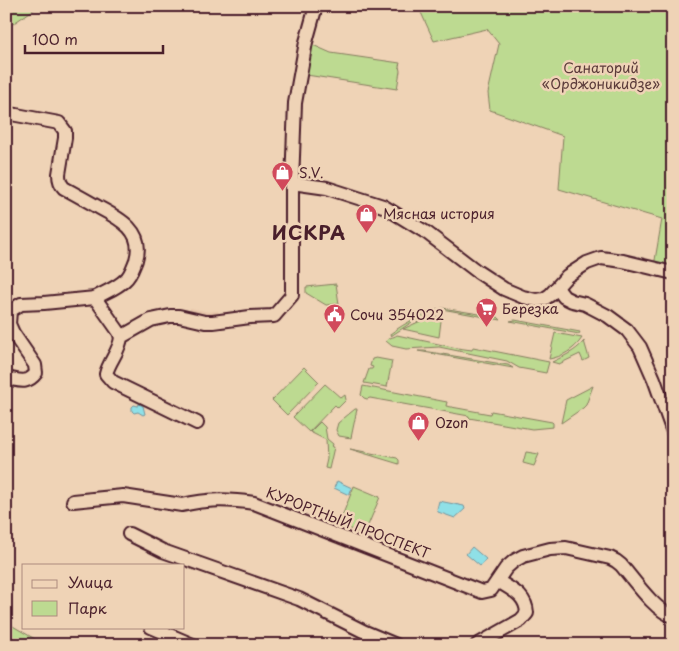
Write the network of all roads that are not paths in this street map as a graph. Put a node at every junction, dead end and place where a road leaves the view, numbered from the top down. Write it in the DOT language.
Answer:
graph roads {
  1 [pos="316,6"];
  2 [pos="6,113"];
  3 [pos="292,183"];
  4 [pos="673,273"];
  5 [pos="557,288"];
  6 [pos="95,298"];
  7 [pos="120,337"];
  8 [pos="6,378"];
  9 [pos="198,423"];
  10 [pos="673,432"];
  11 [pos="73,501"];
  12 [pos="129,534"];
  13 [pos="498,581"];
  14 [pos="673,616"];
  15 [pos="153,628"];
  16 [pos="193,645"];
  17 [pos="396,645"];
  18 [pos="477,645"];
  1 -- 3 [label="street"];
  2 -- 6 [label="street"];
  3 -- 5 [label="street"];
  3 -- 7 [label="street"];
  4 -- 5 [label="street"];
  5 -- 10 [label="street"];
  6 -- 7 [label="street"];
  6 -- 8 [label="street"];
  7 -- 9 [label="street"];
  11 -- 13 [label="street, КУРОРТНЫЙ ПРОСПЕКТ"];
  12 -- 17 [label="street"];
  13 -- 14 [label="street"];
  13 -- 18 [label="street"];
  15 -- 16 [label="street"];
}
